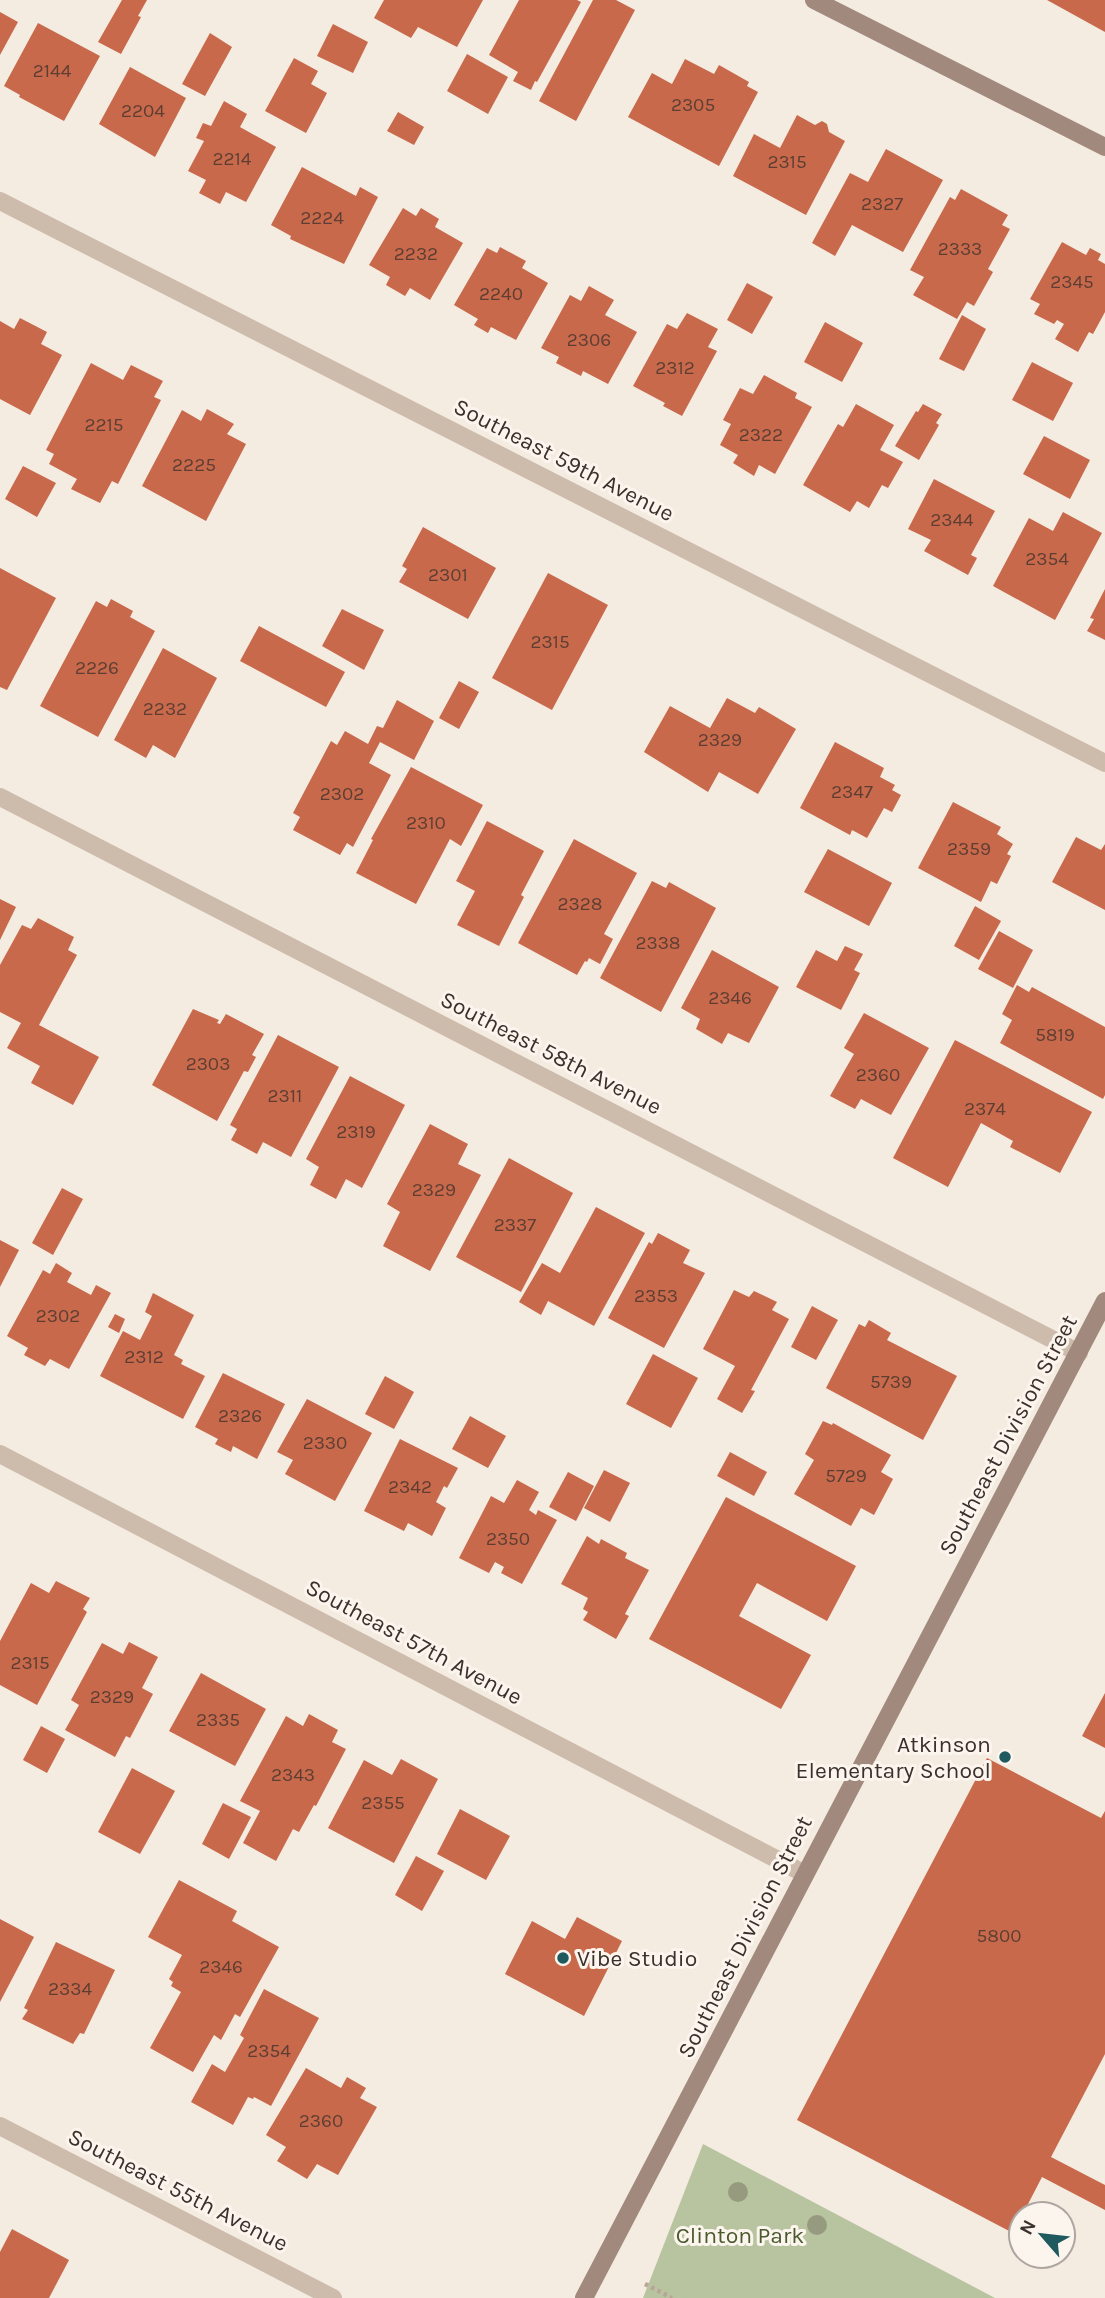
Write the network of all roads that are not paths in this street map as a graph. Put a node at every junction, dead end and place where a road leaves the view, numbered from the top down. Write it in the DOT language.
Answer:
graph roads {
  1 [pos="814,0"];
  2 [pos="1105,147"];
  3 [pos="0,201"];
  4 [pos="1105,763"];
  5 [pos="0,797"];
  6 [pos="1105,1301"];
  7 [pos="1079,1353"];
  8 [pos="0,1454"];
  9 [pos="805,1874"];
  10 [pos="0,2126"];
  11 [pos="333,2298"];
  12 [pos="584,2298"];
  1 -- 2 [label="main road"];
  3 -- 4 [label="street, Southeast 59th Avenue"];
  5 -- 7 [label="street, Southeast 58th Avenue"];
  6 -- 7 [label="main road, Southeast Division Street"];
  7 -- 9 [label="main road, Southeast Division Street"];
  8 -- 9 [label="street, Southeast 57th Avenue"];
  9 -- 12 [label="main road, Southeast Division Street"];
  10 -- 11 [label="street, Southeast 55th Avenue"];
}
